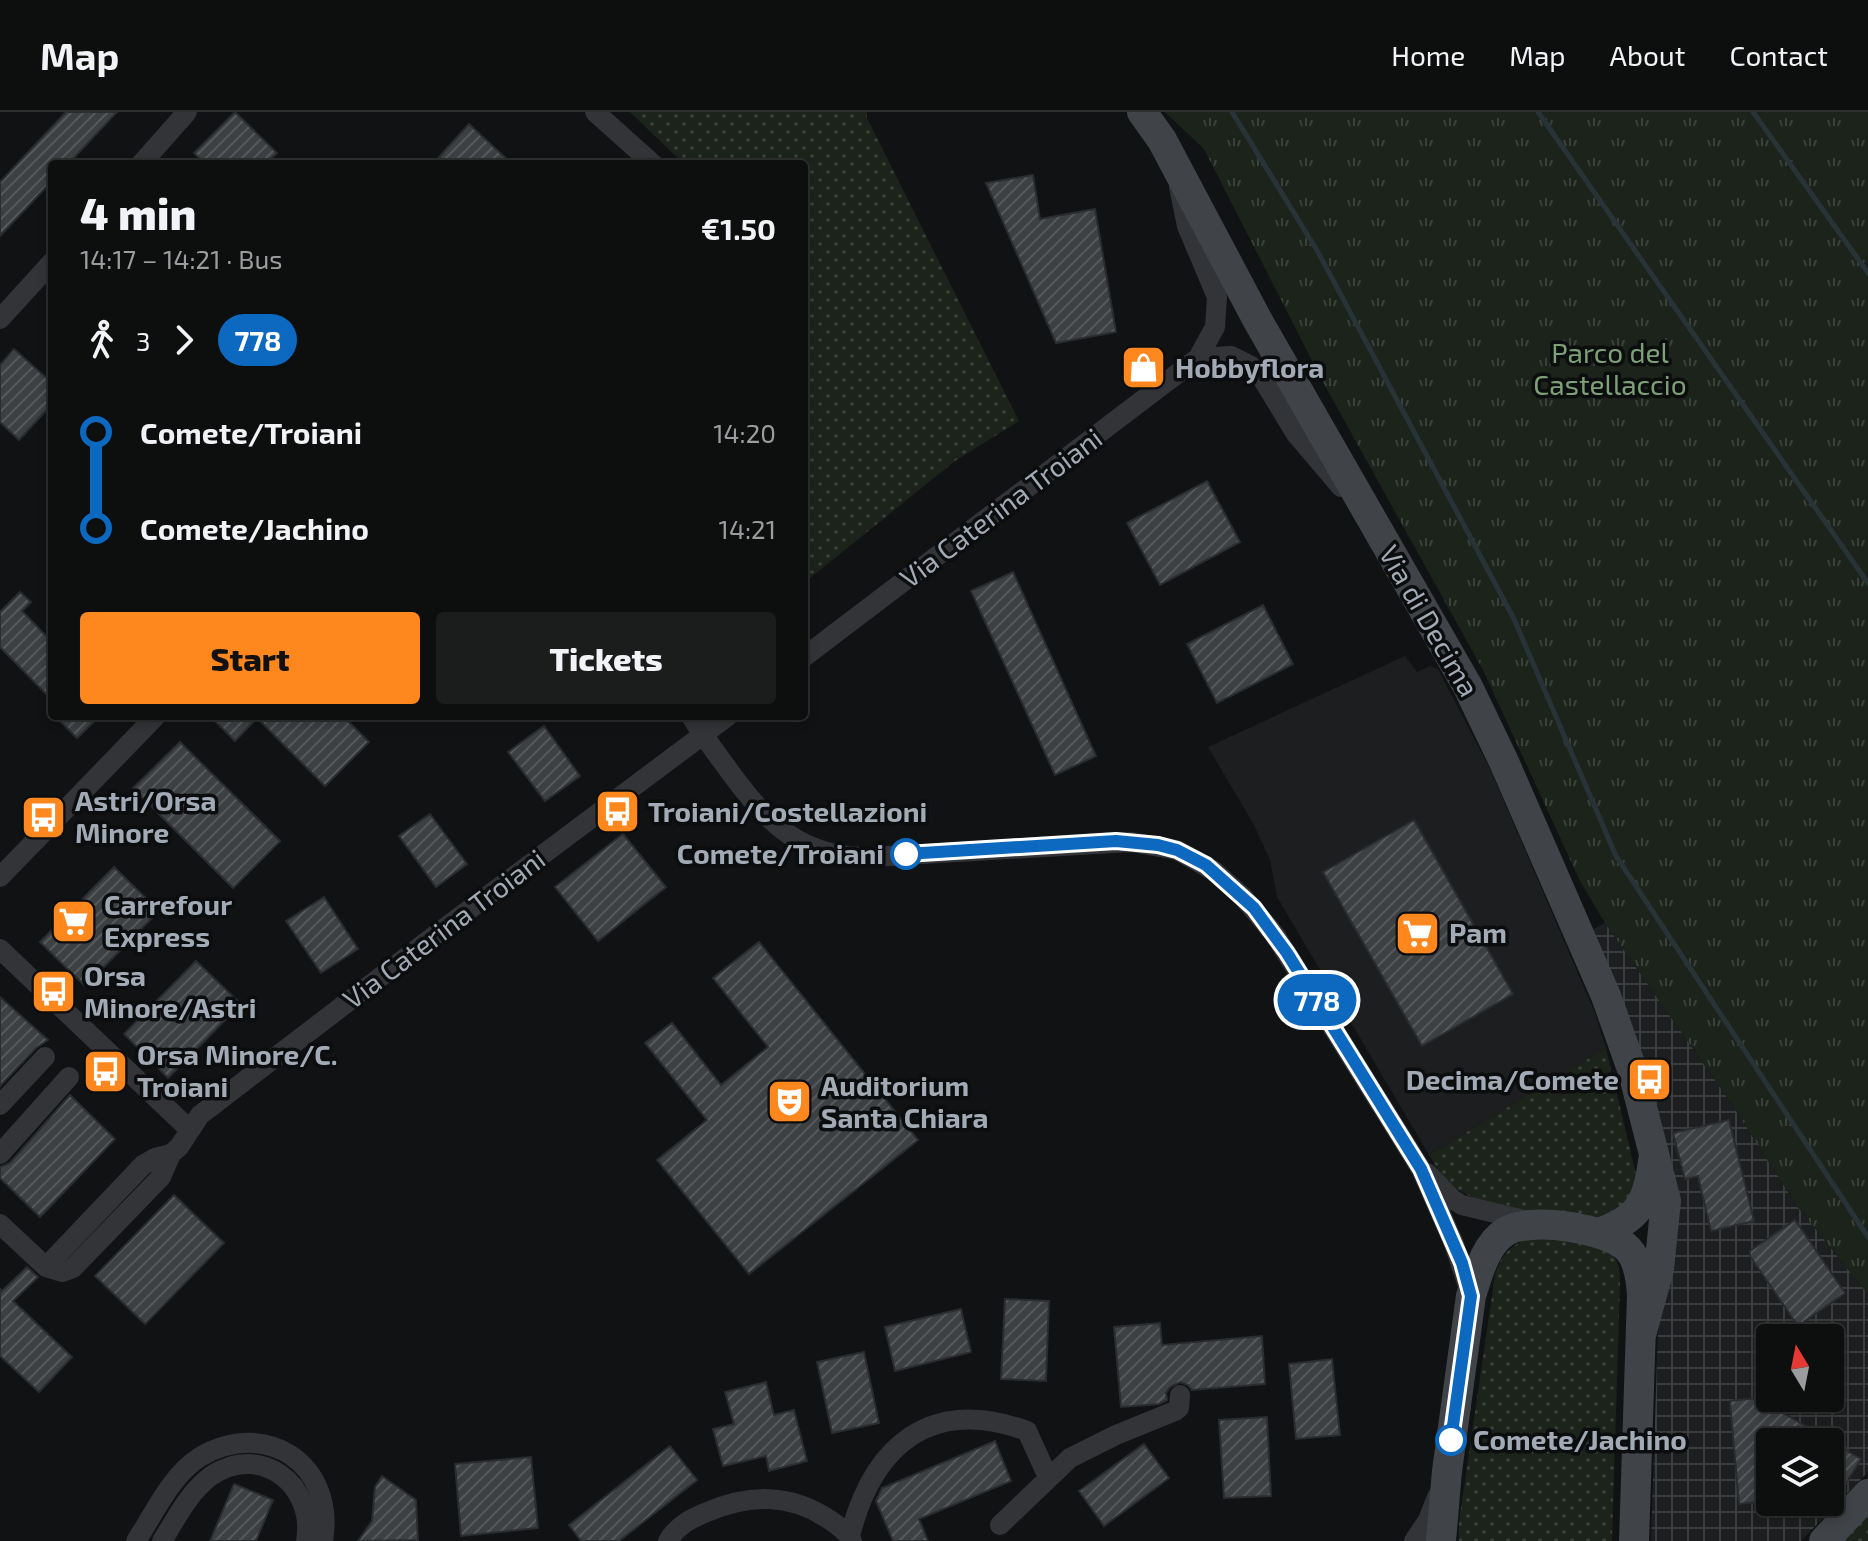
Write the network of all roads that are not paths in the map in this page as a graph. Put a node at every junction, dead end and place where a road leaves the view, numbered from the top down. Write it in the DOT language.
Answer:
graph roads {
  1 [pos="187,112"];
  2 [pos="595,112"];
  3 [pos="1142,112"];
  4 [pos="145,160"];
  5 [pos="649,160"];
  6 [pos="1175,163"];
  7 [pos="48,266"];
  8 [pos="0,319"];
  9 [pos="1198,358"];
  10 [pos="1371,521"];
  11 [pos="808,654"];
  12 [pos="152,720"];
  13 [pos="694,720"];
  14 [pos="723,720"];
  15 [pos="703,735"];
  16 [pos="0,877"];
  17 [pos="0,949"];
  18 [pos="45,1057"];
  19 [pos="69,1077"];
  20 [pos="0,1105"];
  21 [pos="189,1129"];
  22 [pos="0,1154"];
  23 [pos="1653,1159"];
  24 [pos="1421,1169"];
  25 [pos="0,1224"];
  26 [pos="1543,1225"];
  27 [pos="1598,1233"];
  28 [pos="1471,1296"];
  29 [pos="1641,1335"];
  30 [pos="1180,1395"];
  31 [pos="1447,1471"];
  32 [pos="1048,1477"];
  33 [pos="1868,1494"];
  34 [pos="1000,1525"];
  35 [pos="851,1538"];
  36 [pos="136,1541"];
  37 [pos="162,1541"];
  38 [pos="306,1541"];
  39 [pos="323,1541"];
  40 [pos="668,1541"];
  41 [pos="1414,1541"];
  42 [pos="1441,1541"];
  43 [pos="1634,1541"];
  44 [pos="1824,1541"];
  1 -- 4 [label="street"];
  2 -- 5 [label="street"];
  3 -- 6 [label="street, Via di Decima"];
  6 -- 9 [label="street, Via Caterina Troiani"];
  6 -- 10 [label="street, Via di Decima"];
  7 -- 8 [label="street"];
  9 -- 10 [label="street"];
  9 -- 11 [label="street, Via Caterina Troiani"];
  10 -- 23 [label="street, Via di Decima"];
  12 -- 16 [label="street"];
  13 -- 15 [label="street"];
  14 -- 15 [label="street, Via Caterina Troiani"];
  15 -- 21 [label="street, Via Caterina Troiani"];
  15 -- 24 [label="street"];
  17 -- 21 [label="street"];
  18 -- 20 [label="street"];
  19 -- 22 [label="street"];
  21 -- 25 [label="street, Via Caterina Troiani"];
  23 -- 27 [label="street, Via di Decima"];
  23 -- 29 [label="street, Via di Decima"];
  24 -- 26 [label="street"];
  24 -- 28 [label="street"];
  26 -- 27 [label="street"];
  26 -- 28 [label="street"];
  27 -- 29 [label="street, Via di Decima"];
  28 -- 31 [label="street"];
  29 -- 43 [label="street, Via di Decima"];
  30 -- 32 [label="street"];
  31 -- 41 [label="street"];
  31 -- 42 [label="street"];
  32 -- 34 [label="street"];
  32 -- 35 [label="street"];
  33 -- 44 [label="street"];
  35 -- 40 [label="street"];
  36 -- 39 [label="street"];
  37 -- 38 [label="street"];
}
